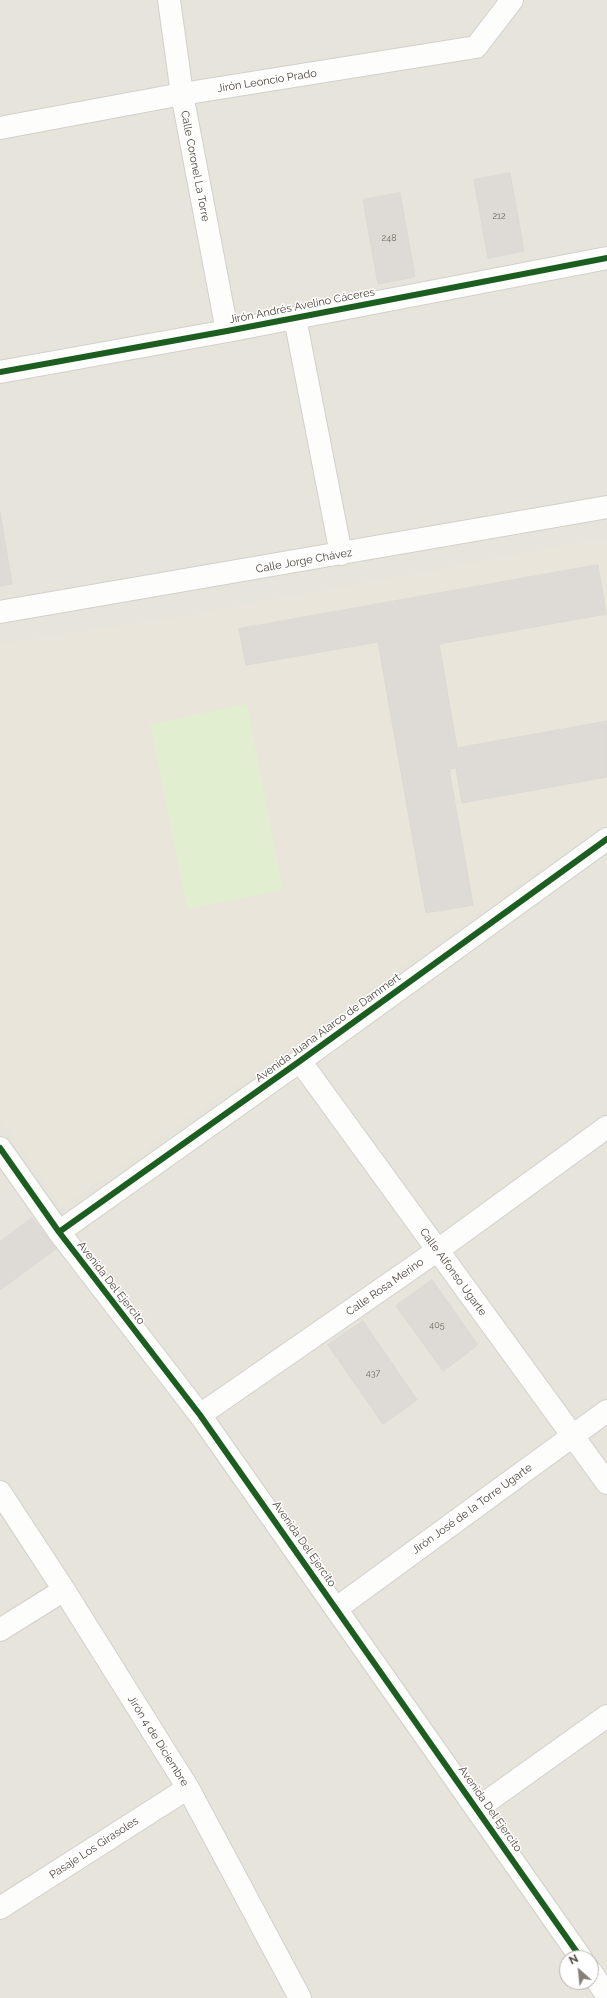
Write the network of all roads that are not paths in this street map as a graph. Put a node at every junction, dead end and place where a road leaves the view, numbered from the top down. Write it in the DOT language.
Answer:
graph roads {
  1 [pos="170,0"];
  2 [pos="512,0"];
  3 [pos="182,94"];
  4 [pos="0,128"];
  5 [pos="607,258"];
  6 [pos="295,318"];
  7 [pos="227,331"];
  8 [pos="0,372"];
  9 [pos="607,507"];
  10 [pos="341,554"];
  11 [pos="0,612"];
  12 [pos="607,839"];
  13 [pos="300,1061"];
  14 [pos="607,1127"];
  15 [pos="0,1148"];
  16 [pos="59,1232"];
  17 [pos="438,1250"];
  18 [pos="607,1411"];
  19 [pos="200,1415"];
  20 [pos="572,1435"];
  21 [pos="607,1483"];
  22 [pos="0,1492"];
  23 [pos="64,1590"];
  24 [pos="337,1608"];
  25 [pos="0,1630"];
  26 [pos="607,1716"];
  27 [pos="188,1788"];
  28 [pos="478,1808"];
  29 [pos="0,1908"];
  30 [pos="576,1950"];
  31 [pos="599,1984"];
  32 [pos="607,1996"];
  33 [pos="297,1997"];
  1 -- 3 [label="street, Calle Coronel La Torre"];
  2 -- 3 [label="street, Jirón Leoncio Prado"];
  3 -- 4 [label="street, Jirón Leoncio Prado"];
  3 -- 7 [label="street, Calle Coronel La Torre"];
  5 -- 6 [label="street, Jirón Andrés Avelino Cáceres"];
  6 -- 7 [label="street, Jirón Andrés Avelino Cáceres"];
  6 -- 10 [label="street"];
  7 -- 8 [label="street, Jirón Andrés Avelino Cáceres"];
  9 -- 10 [label="street, Calle Jorge Chávez"];
  10 -- 11 [label="street, Calle Jorge Chávez"];
  12 -- 13 [label="street, Avenida Juana Alarco de Dammert"];
  13 -- 16 [label="street, Avenida Juana Alarco de Dammert"];
  13 -- 17 [label="street, Calle Alfonso Ugarte"];
  14 -- 17 [label="street, Calle Rosa Merino"];
  15 -- 16 [label="street, Avenida Del Ejercito"];
  16 -- 19 [label="street, Avenida Del Ejercito"];
  17 -- 19 [label="street, Calle Rosa Merino"];
  17 -- 20 [label="street, Calle Alfonso Ugarte"];
  18 -- 20 [label="street, Jirón José de la Torre Ugarte"];
  19 -- 24 [label="street, Avenida Del Ejercito"];
  20 -- 21 [label="street, Calle Alfonso Ugarte"];
  20 -- 24 [label="street, Jirón José de la Torre Ugarte"];
  22 -- 23 [label="street, Jirón 4 de Diciembre"];
  23 -- 25 [label="street"];
  23 -- 27 [label="street, Jirón 4 de Diciembre"];
  24 -- 28 [label="street, Avenida Del Ejercito"];
  26 -- 28 [label="street"];
  27 -- 29 [label="street, Pasaje Los Girasoles"];
  27 -- 33 [label="street, Jirón 4 de Diciembre"];
  28 -- 30 [label="street, Avenida Del Ejercito"];
  31 -- 32 [label="street"];
}
